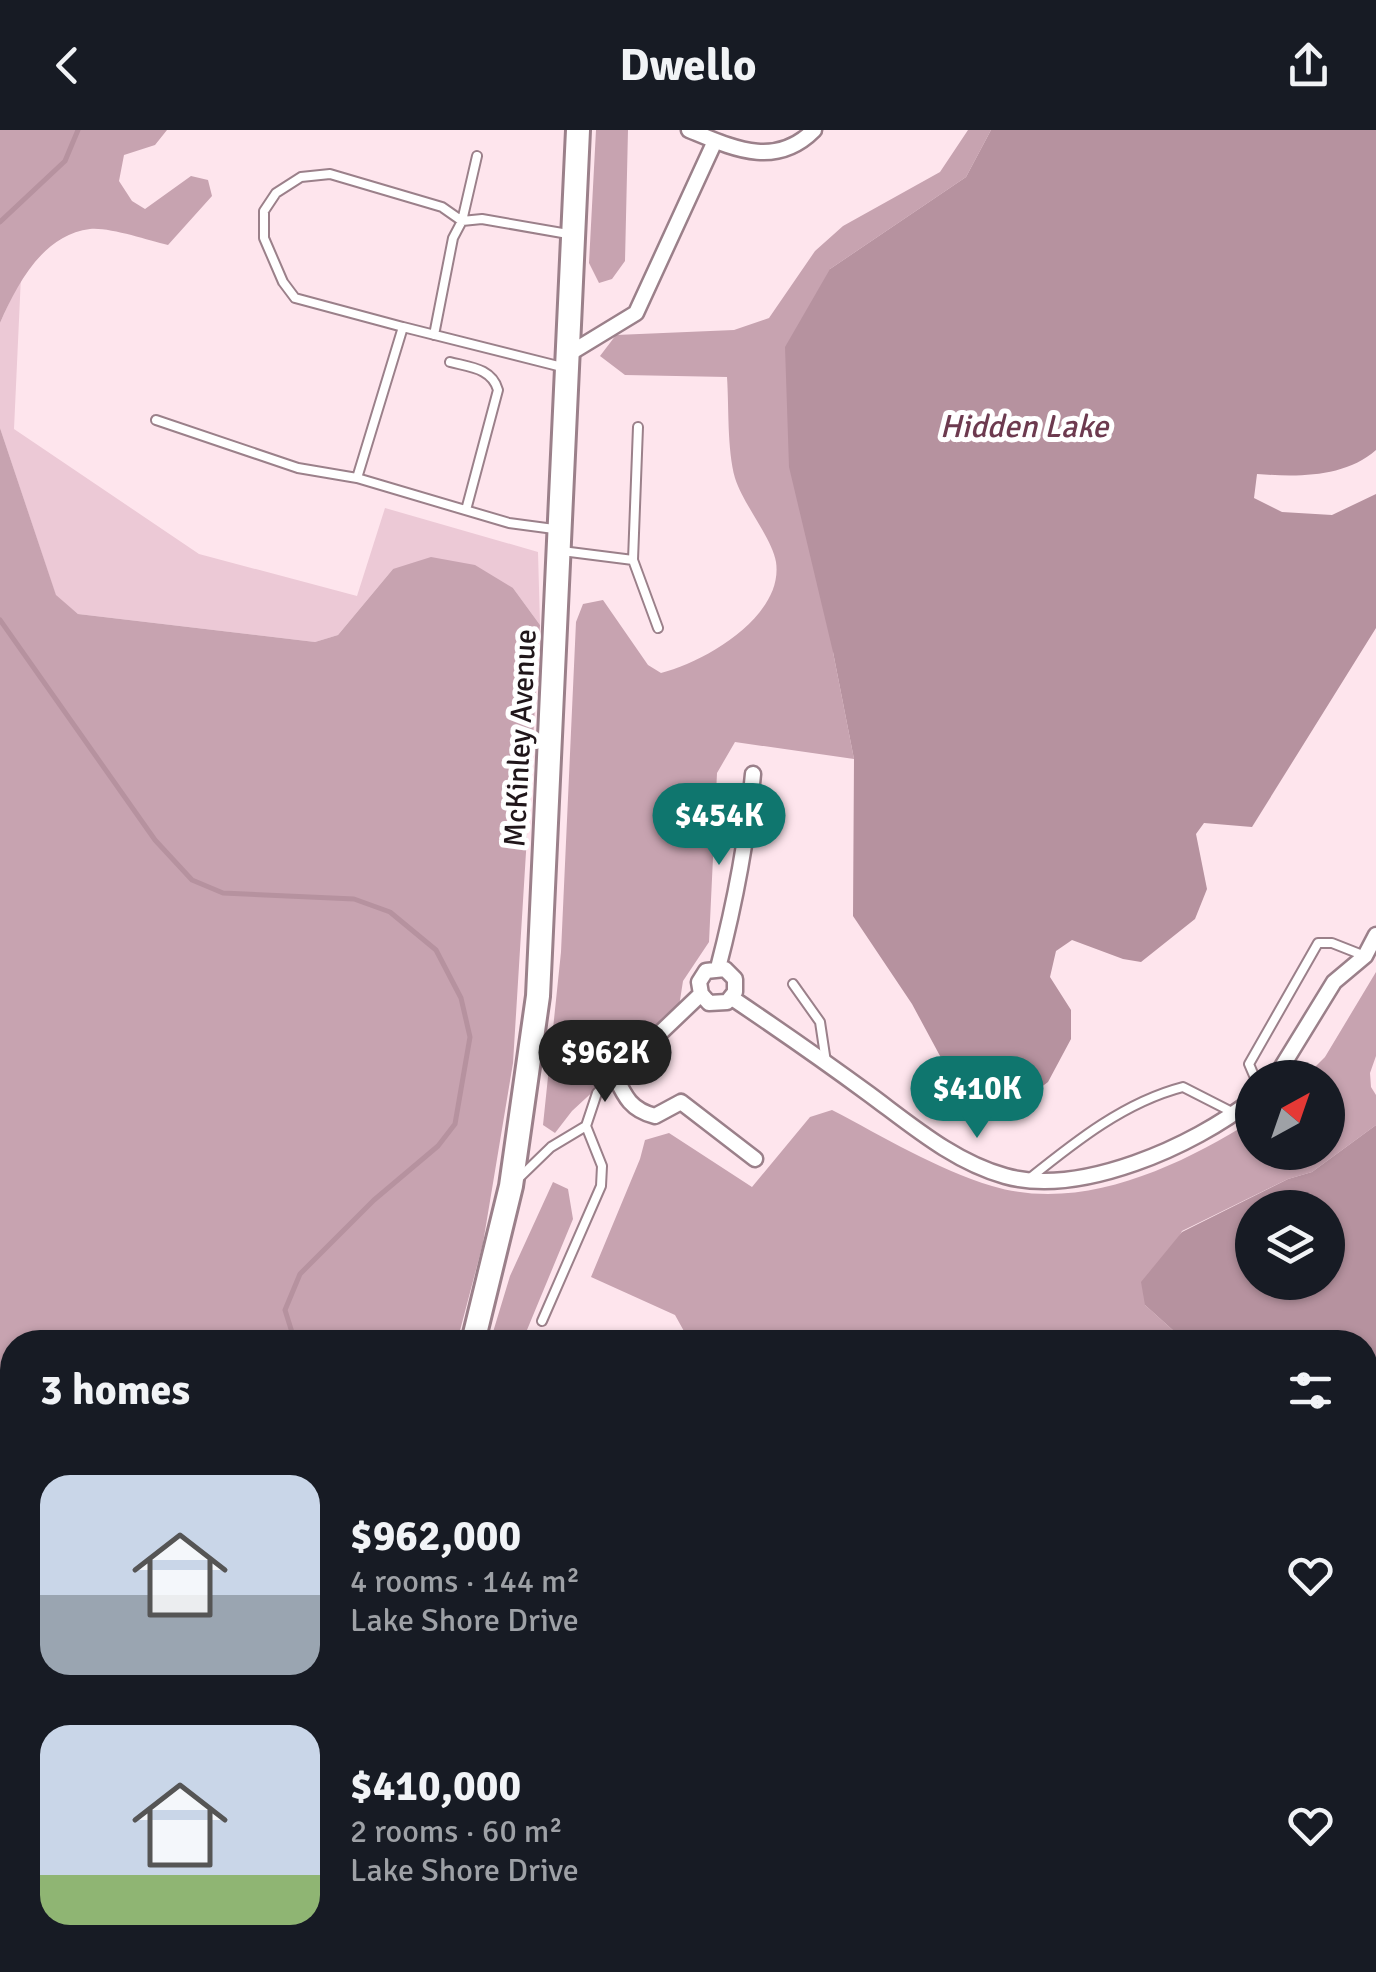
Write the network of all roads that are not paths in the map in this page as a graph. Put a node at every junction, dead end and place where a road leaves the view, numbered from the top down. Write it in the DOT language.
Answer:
graph roads {
  1 [pos="578,130"];
  2 [pos="689,130"];
  3 [pos="814,130"];
  4 [pos="715,141"];
  5 [pos="477,156"];
  6 [pos="462,221"];
  7 [pos="574,235"];
  8 [pos="403,327"];
  9 [pos="434,335"];
  10 [pos="450,362"];
  11 [pos="567,362"];
  12 [pos="156,420"];
  13 [pos="638,426"];
  14 [pos="357,478"];
  15 [pos="466,510"];
  16 [pos="558,540"];
  17 [pos="633,560"];
  18 [pos="658,628"];
  19 [pos="753,774"];
  20 [pos="1376,935"];
  21 [pos="1364,956"];
  22 [pos="718,968"];
  23 [pos="793,984"];
  24 [pos="700,994"];
  25 [pos="732,998"];
  26 [pos="1251,1060"];
  27 [pos="1286,1060"];
  28 [pos="826,1062"];
  29 [pos="615,1076"];
  30 [pos="1235,1114"];
  31 [pos="586,1126"];
  32 [pos="755,1159"];
  33 [pos="1027,1180"];
  34 [pos="511,1186"];
  35 [pos="542,1321"];
  36 [pos="476,1330"];
  1 -- 7 [label="main road, McKinley Avenue"];
  2 -- 4 [label="street"];
  3 -- 4 [label="street"];
  4 -- 11 [label="street"];
  5 -- 6 [label="lane"];
  6 -- 7 [label="lane"];
  6 -- 8 [label="lane"];
  6 -- 9 [label="lane"];
  7 -- 11 [label="main road, McKinley Avenue"];
  8 -- 9 [label="lane"];
  8 -- 14 [label="lane"];
  9 -- 11 [label="lane"];
  10 -- 15 [label="lane"];
  11 -- 16 [label="main road, McKinley Avenue"];
  12 -- 14 [label="lane"];
  13 -- 17 [label="lane"];
  14 -- 15 [label="lane"];
  15 -- 16 [label="lane"];
  16 -- 17 [label="lane"];
  16 -- 34 [label="main road, McKinley Avenue"];
  17 -- 18 [label="lane"];
  19 -- 22 [label="street"];
  20 -- 21 [label="street"];
  21 -- 26 [label="lane"];
  21 -- 27 [label="street"];
  22 -- 24 [label="street"];
  22 -- 25 [label="street"];
  23 -- 28 [label="lane"];
  24 -- 25 [label="street"];
  24 -- 29 [label="street"];
  25 -- 28 [label="street"];
  28 -- 33 [label="street"];
  29 -- 31 [label="lane"];
  29 -- 32 [label="street"];
  30 -- 33 [label="street"];
  30 -- 33 [label="lane"];
  31 -- 34 [label="lane"];
  31 -- 35 [label="lane"];
  34 -- 36 [label="main road, McKinley Avenue"];
}
